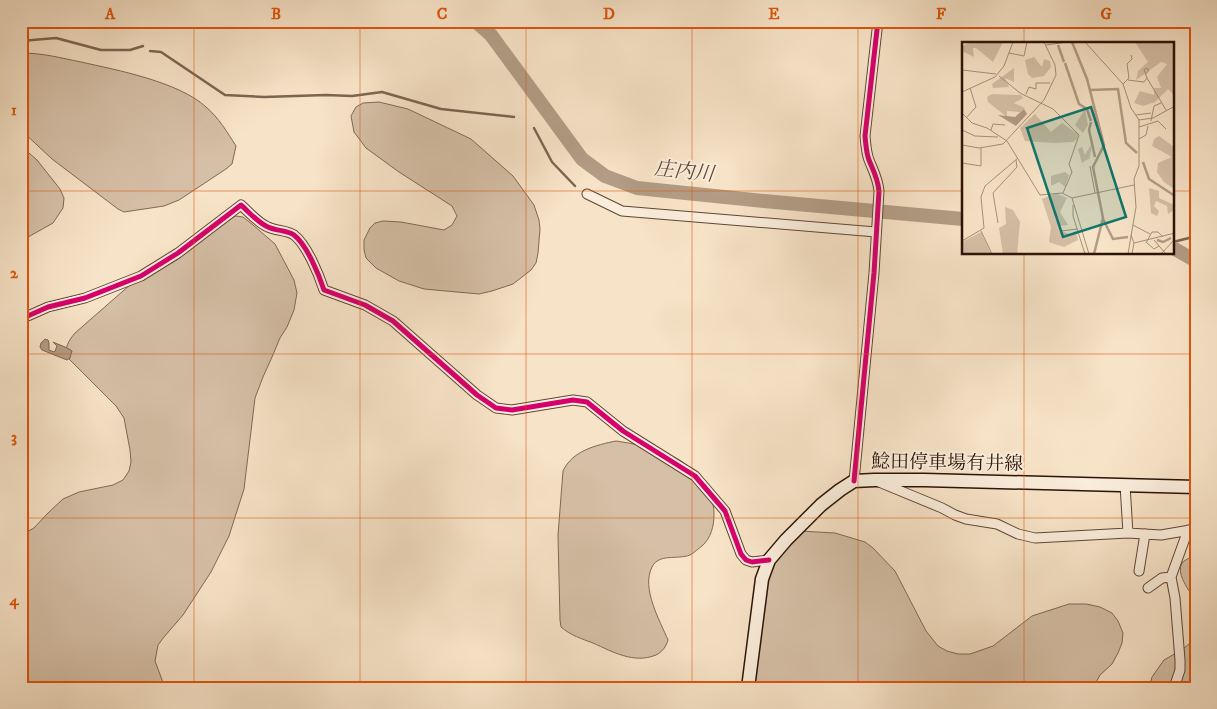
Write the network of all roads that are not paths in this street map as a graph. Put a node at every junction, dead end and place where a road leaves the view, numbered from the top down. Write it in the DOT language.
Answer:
graph roads {
  1 [pos="878,21"];
  2 [pos="587,194"];
  3 [pos="876,231"];
  4 [pos="21,319"];
  5 [pos="874,480"];
  6 [pos="854,481"];
  7 [pos="1125,485"];
  8 [pos="1196,487"];
  9 [pos="1192,529"];
  10 [pos="1128,533"];
  11 [pos="1145,534"];
  12 [pos="770,560"];
  13 [pos="1139,571"];
  14 [pos="1171,577"];
  15 [pos="1148,588"];
  16 [pos="748,688"];
  17 [pos="1174,688"];
  1 -- 3 [label="street"];
  2 -- 3 [label="street"];
  3 -- 6 [label="street"];
  4 -- 12 [label="street"];
  5 -- 6 [label="main road, 鯰田停車場有井線"];
  5 -- 7 [label="main road, 鯰田停車場有井線"];
  5 -- 10 [label="street"];
  6 -- 12 [label="main road, 鯰田停車場有井線"];
  7 -- 8 [label="main road, 鯰田停車場有井線"];
  7 -- 10 [label="street"];
  9 -- 11 [label="street"];
  9 -- 14 [label="street"];
  10 -- 11 [label="street"];
  11 -- 13 [label="street"];
  12 -- 16 [label="main road, 鯰田停車場有井線"];
  14 -- 15 [label="street"];
  14 -- 17 [label="street"];
}
